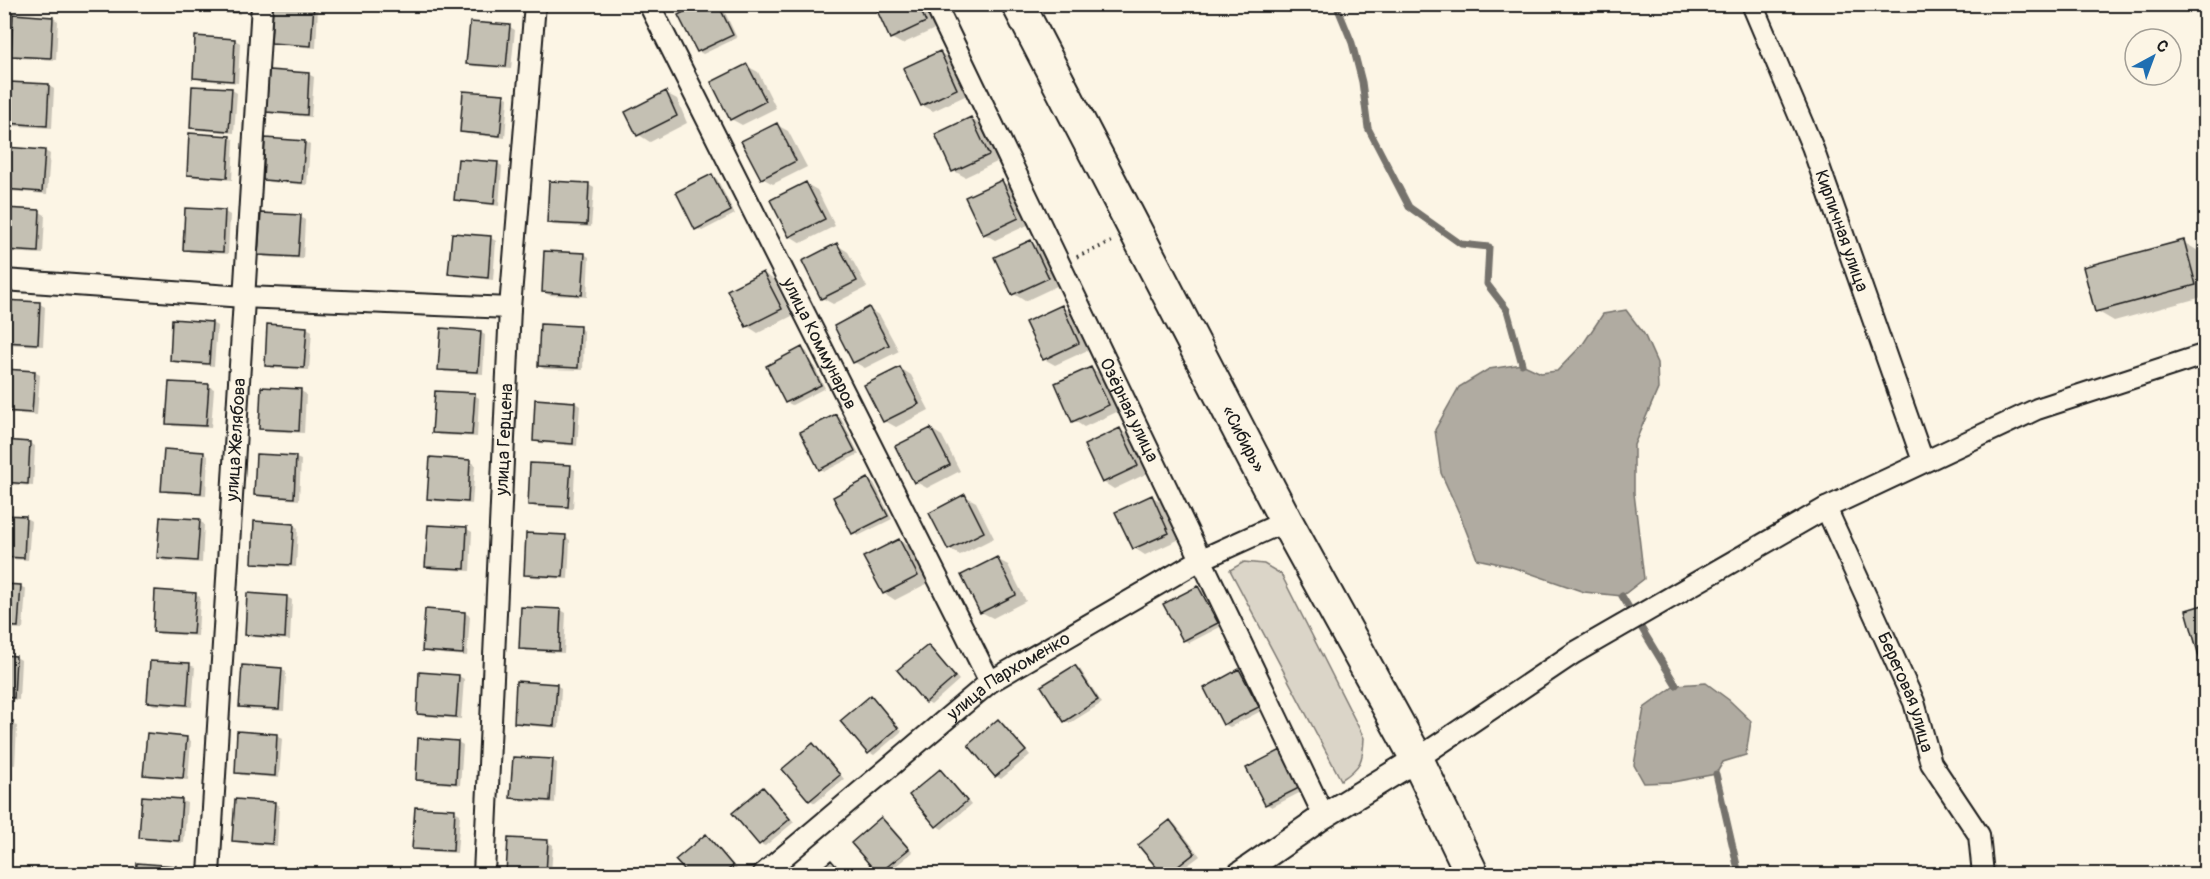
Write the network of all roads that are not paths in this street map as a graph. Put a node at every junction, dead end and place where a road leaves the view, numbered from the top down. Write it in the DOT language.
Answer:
graph roads {
  1 [pos="262,4"];
  2 [pos="535,4"];
  3 [pos="649,4"];
  4 [pos="935,4"];
  5 [pos="1018,4"];
  6 [pos="1752,4"];
  7 [pos="4,280"];
  8 [pos="244,297"];
  9 [pos="510,308"];
  10 [pos="2205,354"];
  11 [pos="1923,461"];
  12 [pos="1826,508"];
  13 [pos="1286,521"];
  14 [pos="1200,560"];
  15 [pos="990,682"];
  16 [pos="1417,759"];
  17 [pos="1324,816"];
  18 [pos="209,874"];
  19 [pos="484,874"];
  20 [pos="763,874"];
  21 [pos="1240,874"];
  22 [pos="1472,874"];
  23 [pos="1983,874"];
  1 -- 8 [label="street, улица Желябова"];
  2 -- 9 [label="street, улица Герцена"];
  3 -- 15 [label="street, улица Коммунаров"];
  4 -- 14 [label="street, Озёрная улица"];
  5 -- 13 [label="main road, «Сибирь»"];
  6 -- 11 [label="street, Кирпичная улица"];
  7 -- 8 [label="street"];
  8 -- 9 [label="street"];
  8 -- 18 [label="street, улица Желябова"];
  9 -- 19 [label="street, улица Герцена"];
  10 -- 11 [label="street"];
  11 -- 12 [label="street"];
  12 -- 16 [label="street"];
  12 -- 23 [label="street, Береговая улица"];
  13 -- 14 [label="street, улица Пархоменко"];
  13 -- 16 [label="main road, «Сибирь»"];
  14 -- 15 [label="street, улица Пархоменко"];
  14 -- 17 [label="street, Озёрная улица"];
  15 -- 20 [label="street, улица Пархоменко"];
  16 -- 17 [label="street"];
  16 -- 22 [label="main road, «Сибирь»"];
  17 -- 21 [label="street"];
}
